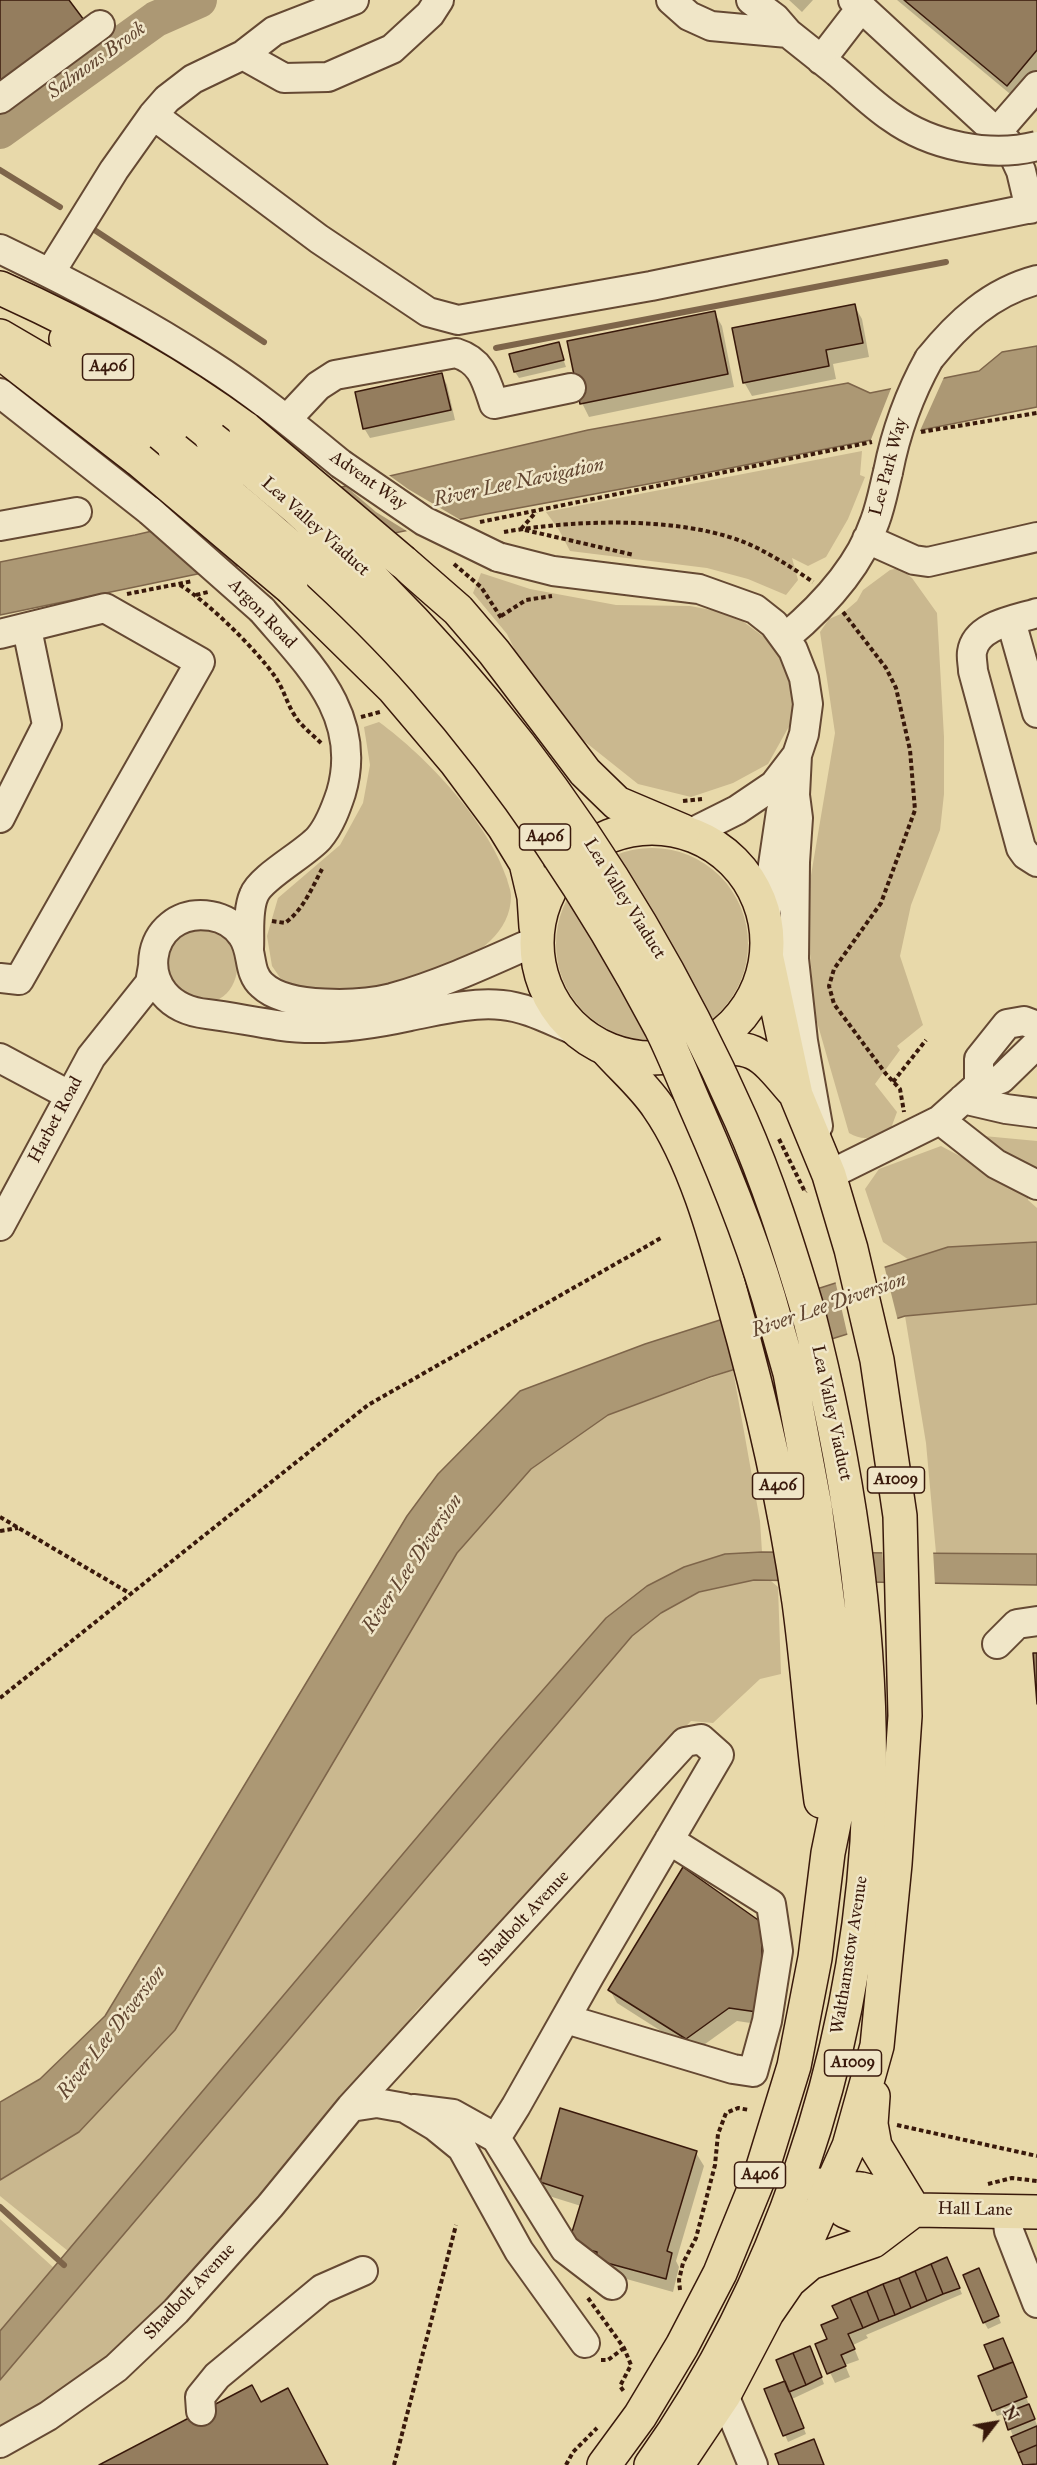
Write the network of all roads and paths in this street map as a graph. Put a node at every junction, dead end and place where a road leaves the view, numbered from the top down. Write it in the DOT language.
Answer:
graph roads {
  1 [pos="354,0"];
  2 [pos="439,0"];
  3 [pos="671,0"];
  4 [pos="751,0"];
  5 [pos="857,4"];
  6 [pos="100,25"];
  7 [pos="788,33"];
  8 [pos="243,56"];
  9 [pos="829,66"];
  10 [pos="1037,86"];
  11 [pos="0,99"];
  12 [pos="153,115"];
  13 [pos="997,132"];
  14 [pos="1037,146"];
  15 [pos="1033,208"];
  16 [pos="0,249"];
  17 [pos="50,273"];
  18 [pos="1037,280"];
  19 [pos="0,288"];
  20 [pos="0,300"];
  21 [pos="0,336"];
  22 [pos="0,352"];
  23 [pos="571,388"];
  24 [pos="0,393"];
  25 [pos="1037,413"];
  26 [pos="287,419"];
  27 [pos="915,433"];
  28 [pos="880,440"];
  29 [pos="77,512"];
  30 [pos="0,526"];
  31 [pos="521,529"];
  32 [pos="1037,537"];
  33 [pos="867,539"];
  34 [pos="635,555"];
  35 [pos="451,562"];
  36 [pos="179,584"];
  37 [pos="827,595"];
  38 [pos="1024,617"];
  39 [pos="506,626"];
  40 [pos="13,631"];
  41 [pos="786,638"];
  42 [pos="406,703"];
  43 [pos="1037,713"];
  44 [pos="342,724"];
  45 [pos="325,747"];
  46 [pos="797,755"];
  47 [pos="795,795"];
  48 [pos="709,797"];
  49 [pos="0,818"];
  50 [pos="683,821"];
  51 [pos="1037,862"];
  52 [pos="323,867"];
  53 [pos="254,893"];
  54 [pos="202,914"];
  55 [pos="765,919"];
  56 [pos="267,920"];
  57 [pos="536,934"];
  58 [pos="250,957"];
  59 [pos="766,959"];
  60 [pos="153,966"];
  61 [pos="0,978"];
  62 [pos="187,1010"];
  63 [pos="120,1019"];
  64 [pos="1037,1026"];
  65 [pos="577,1031"];
  66 [pos="926,1040"];
  67 [pos="1037,1044"];
  68 [pos="606,1050"];
  69 [pos="697,1050"];
  70 [pos="0,1058"];
  71 [pos="893,1082"];
  72 [pos="971,1092"];
  73 [pos="69,1095"];
  74 [pos="796,1095"];
  75 [pos="1037,1113"];
  76 [pos="940,1120"];
  77 [pos="910,1136"];
  78 [pos="826,1169"];
  79 [pos="1037,1185"];
  80 [pos="0,1226"];
  81 [pos="662,1238"];
  82 [pos="0,1517"];
  83 [pos="19,1528"];
  84 [pos="0,1531"];
  85 [pos="131,1594"];
  86 [pos="1037,1621"];
  87 [pos="997,1644"];
  88 [pos="0,1698"];
  89 [pos="841,1739"];
  90 [pos="669,1840"];
  91 [pos="888,1942"];
  92 [pos="566,2019"];
  93 [pos="877,2046"];
  94 [pos="351,2107"];
  95 [pos="405,2108"];
  96 [pos="749,2110"];
  97 [pos="896,2125"];
  98 [pos="496,2138"];
  99 [pos="1037,2156"];
  100 [pos="825,2187"];
  101 [pos="1021,2211"];
  102 [pos="906,2216"];
  103 [pos="456,2225"];
  104 [pos="363,2271"];
  105 [pos="789,2281"];
  106 [pos="612,2284"];
  107 [pos="680,2286"];
  108 [pos="1037,2303"];
  109 [pos="767,2313"];
  110 [pos="624,2348"];
  111 [pos="590,2351"];
  112 [pos="724,2395"];
  113 [pos="201,2411"];
  114 [pos="0,2444"];
  115 [pos="394,2465"];
  116 [pos="604,2465"];
  117 [pos="651,2465"];
  118 [pos="676,2465"];
  119 [pos="753,2465"];
  1 -- 8 [label="street"];
  2 -- 8 [label="street"];
  3 -- 7 [label="street"];
  4 -- 7 [label="street"];
  5 -- 9 [label="street"];
  5 -- 13 [label="street"];
  6 -- 11 [label="street"];
  7 -- 9 [label="street"];
  8 -- 12 [label="street"];
  9 -- 14 [label="street, bridge"];
  10 -- 13 [label="street"];
  12 -- 15 [label="street"];
  12 -- 17 [label="street"];
  13 -- 15 [label="street"];
  16 -- 17 [label="street, Advent Way"];
  17 -- 26 [label="street, Advent Way"];
  18 -- 33 [label="street, Lee Park Way, bridge"];
  19 -- 50 [label="main road, bridge"];
  20 -- 89 [label="main road, Lea Valley Viaduct / A406, bridge"];
  21 -- 89 [label="main road, Lea Valley Viaduct / A406, bridge"];
  22 -- 42 [label="main road, bridge"];
  23 -- 26 [label="street"];
  24 -- 44 [label="street, Argon Road, bridge"];
  25 -- 27 [label="path"];
  26 -- 41 [label="street, Advent Way, bridge"];
  28 -- 31 [label="path"];
  29 -- 30 [label="street"];
  31 -- 34 [label="path"];
  31 -- 37 [label="path"];
  32 -- 33 [label="street"];
  33 -- 37 [label="street, Lee Park Way"];
  35 -- 39 [label="path"];
  36 -- 45 [label="path"];
  37 -- 41 [label="street, Lee Park Way"];
  37 -- 71 [label="path"];
  38 -- 43 [label="street"];
  38 -- 51 [label="street"];
  40 -- 49 [label="street"];
  40 -- 61 [label="street"];
  41 -- 46 [label="street, Advent Way"];
  42 -- 44 [label="path"];
  42 -- 57 [label="main road"];
  44 -- 53 [label="street, Argon Road"];
  46 -- 47 [label="street"];
  46 -- 50 [label="street"];
  47 -- 55 [label="street"];
  47 -- 78 [label="street"];
  48 -- 50 [label="path"];
  50 -- 55 [label="main road"];
  50 -- 57 [label="main road"];
  52 -- 56 [label="path"];
  53 -- 54 [label="street, Argon Road"];
  53 -- 58 [label="street"];
  54 -- 58 [label="street"];
  54 -- 60 [label="street"];
  55 -- 59 [label="main road"];
  57 -- 58 [label="street"];
  57 -- 65 [label="main road"];
  58 -- 62 [label="street"];
  59 -- 69 [label="main road"];
  59 -- 74 [label="main road, A1009"];
  60 -- 62 [label="street"];
  60 -- 63 [label="street, Harbet Road"];
  62 -- 63 [label="street"];
  62 -- 65 [label="street"];
  63 -- 73 [label="street, Harbet Road"];
  64 -- 72 [label="street"];
  65 -- 68 [label="main road"];
  66 -- 71 [label="path"];
  67 -- 72 [label="street"];
  68 -- 69 [label="main road"];
  68 -- 89 [label="main road, A406"];
  69 -- 74 [label="main road, A1009"];
  70 -- 73 [label="street"];
  71 -- 77 [label="path"];
  72 -- 75 [label="street"];
  72 -- 76 [label="street"];
  73 -- 80 [label="street, Harbet Road"];
  74 -- 78 [label="main road, A1009"];
  76 -- 77 [label="street"];
  76 -- 79 [label="street"];
  77 -- 78 [label="street"];
  78 -- 91 [label="main road, A1009"];
  81 -- 85 [label="path"];
  82 -- 83 [label="path"];
  83 -- 84 [label="path"];
  83 -- 85 [label="path"];
  85 -- 88 [label="path"];
  86 -- 87 [label="street"];
  89 -- 116 [label="main road, Walthamstow Avenue / A406"];
  89 -- 117 [label="main road, Walthamstow Avenue / A406"];
  90 -- 92 [label="street"];
  90 -- 92 [label="street"];
  90 -- 94 [label="street, Shadbolt Avenue"];
  91 -- 93 [label="main road, A1009"];
  91 -- 100 [label="main road, A1009"];
  92 -- 98 [label="street"];
  93 -- 100 [label="main road"];
  93 -- 102 [label="main road, Hall Lane / A1009"];
  94 -- 95 [label="street"];
  94 -- 114 [label="street, Shadbolt Avenue"];
  95 -- 98 [label="street"];
  95 -- 111 [label="street"];
  96 -- 107 [label="path"];
  97 -- 99 [label="path"];
  98 -- 106 [label="street"];
  100 -- 102 [label="main road, Hall Lane"];
  100 -- 105 [label="main road"];
  100 -- 109 [label="main road"];
  101 -- 102 [label="main road, Hall Lane"];
  101 -- 108 [label="street"];
  102 -- 105 [label="main road"];
  103 -- 115 [label="path"];
  104 -- 113 [label="street"];
  105 -- 109 [label="main road"];
  109 -- 112 [label="main road"];
  110 -- 111 [label="path"];
  112 -- 118 [label="main road"];
  112 -- 119 [label="street"];
}
